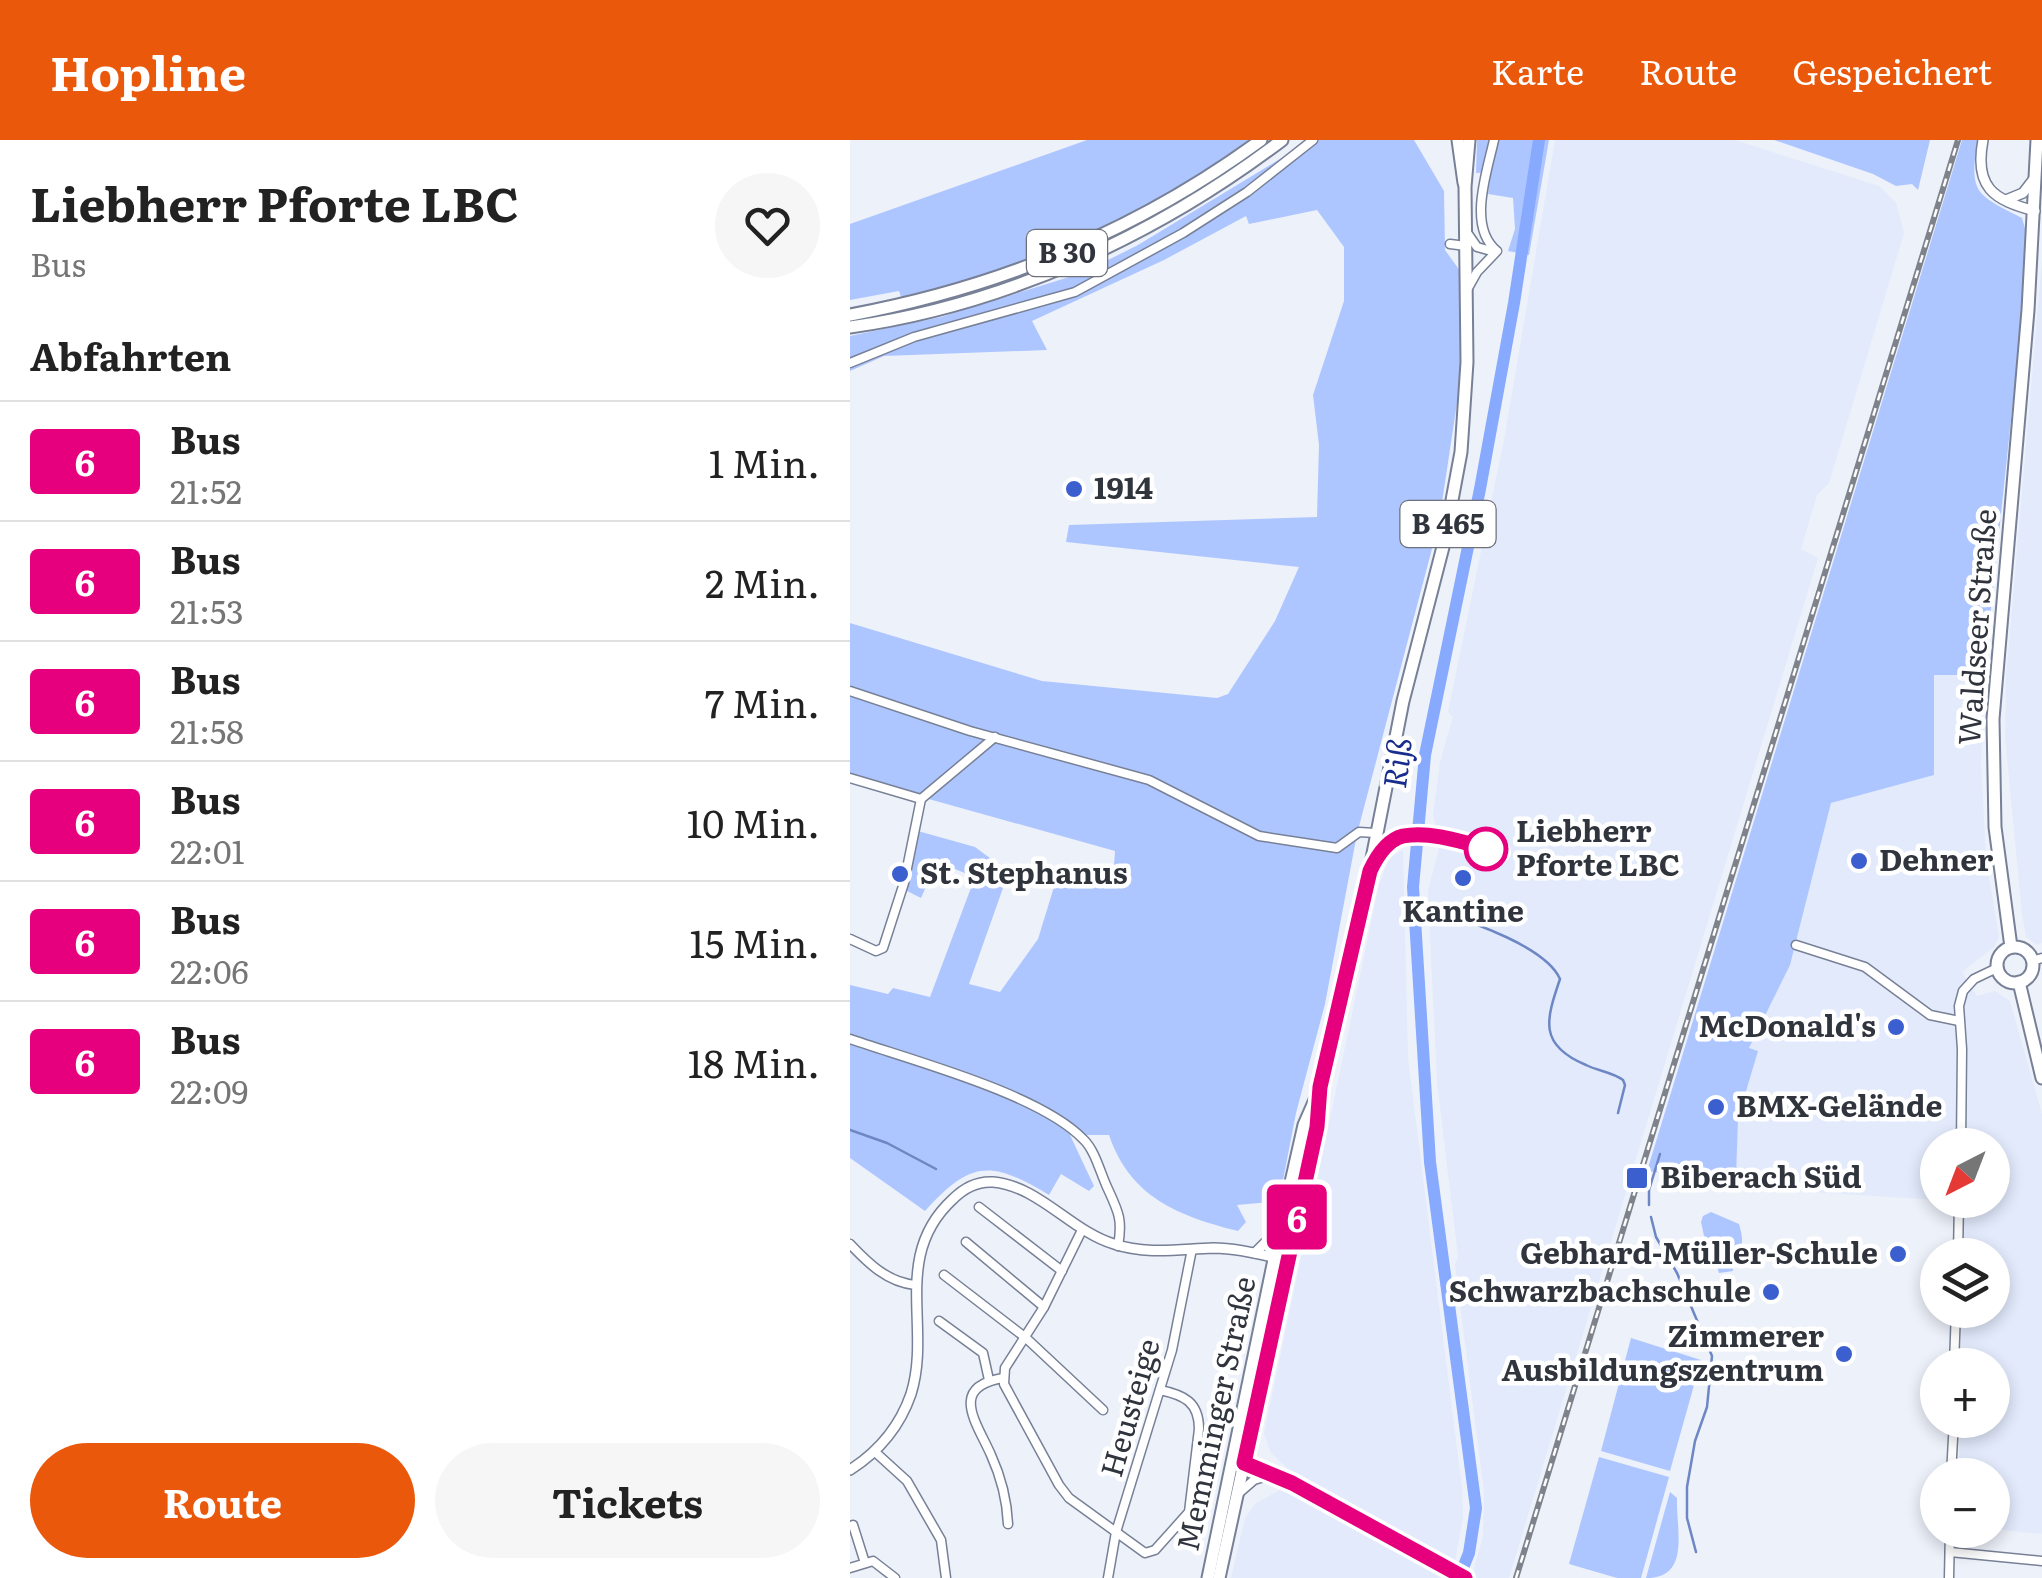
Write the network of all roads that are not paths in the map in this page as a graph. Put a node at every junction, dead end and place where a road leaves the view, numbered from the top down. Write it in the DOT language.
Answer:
graph roads {
  1 [pos="1261,140"];
  2 [pos="1282,140"];
  3 [pos="1314,140"];
  4 [pos="1458,140"];
  5 [pos="1469,140"];
  6 [pos="1494,140"];
  7 [pos="1984,140"];
  8 [pos="2037,140"];
  9 [pos="2036,173"];
  10 [pos="1465,187"];
  11 [pos="2004,201"];
  12 [pos="2035,211"];
  13 [pos="1466,228"];
  14 [pos="1450,244"];
  15 [pos="1466,246"];
  16 [pos="1496,252"];
  17 [pos="1487,260"];
  18 [pos="1466,261"];
  19 [pos="1468,288"];
  20 [pos="850,315"];
  21 [pos="850,327"];
  22 [pos="850,363"];
  23 [pos="850,691"];
  24 [pos="995,737"];
  25 [pos="850,778"];
  26 [pos="921,799"];
  27 [pos="1375,834"];
  28 [pos="850,939"];
  29 [pos="1796,945"];
  30 [pos="2011,948"];
  31 [pos="2037,960"];
  32 [pos="1998,968"];
  33 [pos="2018,982"];
  34 [pos="1959,1021"];
  35 [pos="850,1039"];
  36 [pos="2042,1078"];
  37 [pos="1320,1087"];
  38 [pos="1961,1128"];
  39 [pos="979,1207"];
  40 [pos="1281,1226"];
  41 [pos="1082,1230"];
  42 [pos="966,1242"];
  43 [pos="850,1244"];
  44 [pos="1118,1246"];
  45 [pos="1192,1249"];
  46 [pos="1255,1253"];
  47 [pos="1282,1259"];
  48 [pos="1062,1271"];
  49 [pos="944,1276"];
  50 [pos="914,1285"];
  51 [pos="1044,1307"];
  52 [pos="939,1321"];
  53 [pos="1026,1338"];
  54 [pos="1003,1378"];
  55 [pos="989,1380"];
  56 [pos="1160,1390"];
  57 [pos="1103,1410"];
  58 [pos="874,1451"];
  59 [pos="1238,1461"];
  60 [pos="850,1470"];
  61 [pos="1274,1474"];
  62 [pos="1236,1496"];
  63 [pos="1008,1524"];
  64 [pos="853,1525"];
  65 [pos="1116,1532"];
  66 [pos="1950,1548"];
  67 [pos="1950,1552"];
  68 [pos="2042,1562"];
  69 [pos="865,1563"];
  70 [pos="850,1568"];
  71 [pos="895,1578"];
  72 [pos="946,1578"];
  73 [pos="1108,1578"];
  74 [pos="1208,1578"];
  75 [pos="1219,1578"];
  76 [pos="1465,1578"];
  77 [pos="1949,1578"];
  1 -- 20 [label="main road, B 30"];
  2 -- 21 [label="main road, B 30"];
  3 -- 22 [label="street"];
  4 -- 10 [label="main road, B 465"];
  5 -- 10 [label="main road, B 465"];
  6 -- 16 [label="street"];
  7 -- 11 [label="street"];
  8 -- 9 [label="main road, Waldseer Straße"];
  9 -- 11 [label="street"];
  9 -- 12 [label="main road, Waldseer Straße"];
  10 -- 13 [label="main road, Memminger Straße / B 465"];
  11 -- 12 [label="street"];
  12 -- 30 [label="main road, Waldseer Straße"];
  13 -- 15 [label="main road, Memminger Straße / B 465"];
  13 -- 16 [label="street"];
  14 -- 15 [label="street"];
  15 -- 18 [label="main road, Memminger Straße / B 465"];
  16 -- 17 [label="street"];
  17 -- 18 [label="street"];
  17 -- 19 [label="street"];
  18 -- 19 [label="main road, Memminger Straße / B 465"];
  19 -- 27 [label="main road, Memminger Straße / B 465"];
  23 -- 24 [label="street"];
  24 -- 26 [label="street"];
  24 -- 27 [label="street"];
  25 -- 26 [label="street"];
  26 -- 28 [label="street"];
  27 -- 37 [label="main road, Memminger Straße / B 465"];
  29 -- 34 [label="street"];
  30 -- 31 [label="main road"];
  30 -- 32 [label="main road"];
  31 -- 33 [label="main road"];
  32 -- 33 [label="main road"];
  32 -- 34 [label="street"];
  33 -- 36 [label="main road"];
  34 -- 38 [label="street"];
  35 -- 44 [label="street"];
  37 -- 40 [label="main road, Memminger Straße / B 465"];
  37 -- 47 [label="main road, Memminger Straße / B 465"];
  39 -- 48 [label="street"];
  40 -- 46 [label="street"];
  40 -- 47 [label="main road, Memminger Straße / B 465"];
  41 -- 44 [label="street"];
  41 -- 48 [label="street"];
  41 -- 50 [label="street"];
  42 -- 51 [label="street"];
  43 -- 50 [label="street"];
  44 -- 45 [label="street"];
  45 -- 46 [label="street"];
  45 -- 56 [label="street, Heusteige"];
  46 -- 47 [label="street"];
  47 -- 59 [label="main road, Memminger Straße / B 465"];
  48 -- 51 [label="street"];
  49 -- 53 [label="street"];
  50 -- 58 [label="street"];
  51 -- 53 [label="street"];
  52 -- 55 [label="street"];
  53 -- 54 [label="street"];
  53 -- 57 [label="street"];
  54 -- 55 [label="street"];
  54 -- 65 [label="street"];
  55 -- 63 [label="street"];
  56 -- 65 [label="street, Heusteige"];
  56 -- 65 [label="street"];
  58 -- 60 [label="street"];
  58 -- 72 [label="street"];
  59 -- 61 [label="street"];
  59 -- 62 [label="main road, Memminger Straße / B 465"];
  59 -- 74 [label="main road, Memminger Straße / B 465"];
  61 -- 62 [label="street"];
  61 -- 76 [label="street"];
  62 -- 75 [label="main road, Memminger Straße / B 465"];
  64 -- 69 [label="street"];
  65 -- 73 [label="street, Heusteige"];
  66 -- 67 [label="street"];
  67 -- 68 [label="street"];
  67 -- 77 [label="street"];
  69 -- 70 [label="street"];
  69 -- 71 [label="street"];
}
